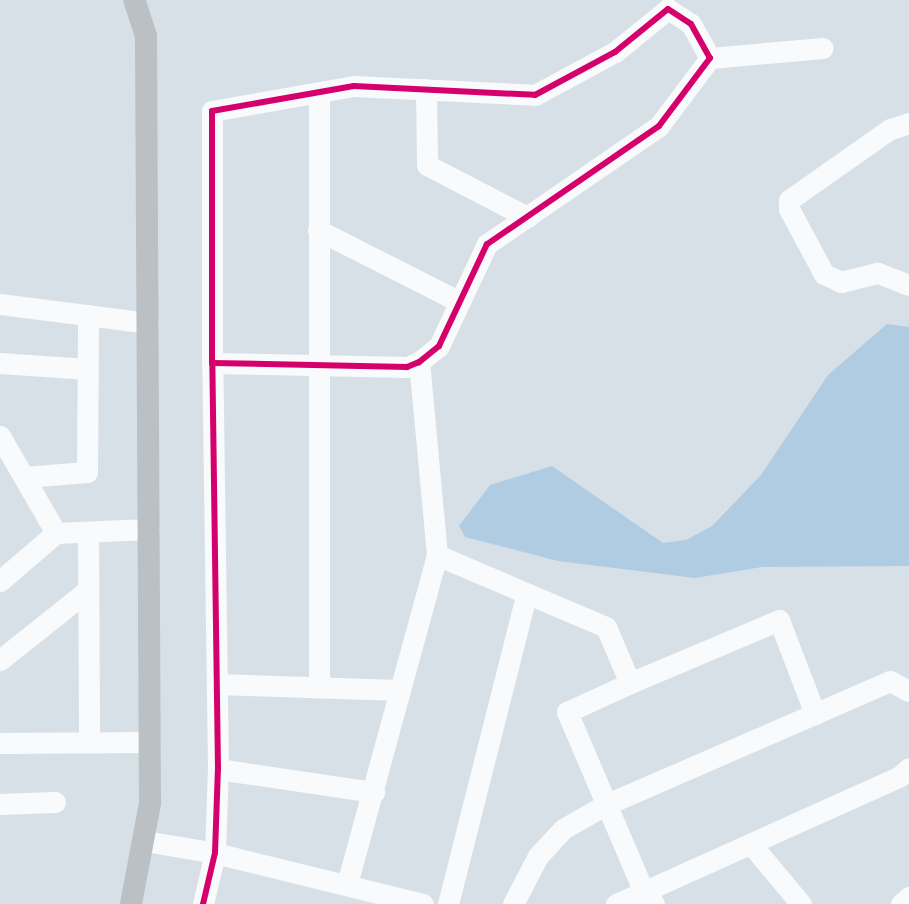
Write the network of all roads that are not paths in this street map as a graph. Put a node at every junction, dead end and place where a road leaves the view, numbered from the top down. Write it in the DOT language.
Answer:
graph roads {
  1 [pos="134,0"];
  2 [pos="815,54"];
  3 [pos="710,58"];
  4 [pos="426,89"];
  5 [pos="318,93"];
  6 [pos="909,123"];
  7 [pos="527,217"];
  8 [pos="318,230"];
  9 [pos="909,285"];
  10 [pos="460,302"];
  11 [pos="0,304"];
  12 [pos="88,315"];
  13 [pos="148,323"];
  14 [pos="419,362"];
  15 [pos="0,363"];
  16 [pos="212,363"];
  17 [pos="317,367"];
  18 [pos="88,369"];
  19 [pos="0,436"];
  20 [pos="24,477"];
  21 [pos="149,530"];
  22 [pos="88,532"];
  23 [pos="56,533"];
  24 [pos="437,555"];
  25 [pos="0,581"];
  26 [pos="88,590"];
  27 [pos="526,595"];
  28 [pos="0,660"];
  29 [pos="630,682"];
  30 [pos="217,684"];
  31 [pos="319,686"];
  32 [pos="400,690"];
  33 [pos="909,691"];
  34 [pos="815,714"];
  35 [pos="89,742"];
  36 [pos="150,742"];
  37 [pos="0,743"];
  38 [pos="218,769"];
  39 [pos="906,778"];
  40 [pos="374,792"];
  41 [pos="0,804"];
  42 [pos="605,805"];
  43 [pos="46,808"];
  44 [pos="145,841"];
  45 [pos="751,844"];
  46 [pos="215,853"];
  47 [pos="347,884"];
  48 [pos="649,897"];
  49 [pos="909,897"];
  50 [pos="131,904"];
  51 [pos="203,904"];
  52 [pos="423,904"];
  53 [pos="448,904"];
  54 [pos="513,904"];
  55 [pos="616,904"];
  56 [pos="802,904"];
  57 [pos="901,904"];
  1 -- 13 [label="street"];
  2 -- 3 [label="street"];
  3 -- 4 [label="street"];
  3 -- 7 [label="street"];
  4 -- 5 [label="street"];
  4 -- 7 [label="street"];
  5 -- 8 [label="street"];
  5 -- 16 [label="street"];
  6 -- 9 [label="street"];
  7 -- 10 [label="street"];
  8 -- 10 [label="street"];
  8 -- 17 [label="street"];
  10 -- 14 [label="street"];
  11 -- 12 [label="street"];
  12 -- 13 [label="street"];
  12 -- 18 [label="street"];
  13 -- 21 [label="street"];
  14 -- 17 [label="street"];
  14 -- 24 [label="street"];
  15 -- 18 [label="street"];
  16 -- 17 [label="street"];
  16 -- 30 [label="street"];
  17 -- 31 [label="street"];
  18 -- 20 [label="street"];
  19 -- 20 [label="street"];
  20 -- 23 [label="street"];
  21 -- 22 [label="street"];
  21 -- 36 [label="street"];
  22 -- 23 [label="street"];
  22 -- 26 [label="street"];
  23 -- 25 [label="street"];
  24 -- 27 [label="street"];
  24 -- 32 [label="street"];
  26 -- 28 [label="street"];
  26 -- 35 [label="street"];
  27 -- 29 [label="street"];
  27 -- 53 [label="street"];
  29 -- 34 [label="street"];
  29 -- 42 [label="street"];
  30 -- 31 [label="street"];
  30 -- 38 [label="street"];
  31 -- 32 [label="street"];
  32 -- 40 [label="street"];
  33 -- 34 [label="street"];
  34 -- 42 [label="street"];
  35 -- 36 [label="street"];
  35 -- 37 [label="street"];
  36 -- 44 [label="street"];
  38 -- 40 [label="street"];
  38 -- 46 [label="street"];
  39 -- 45 [label="street"];
  40 -- 47 [label="street"];
  41 -- 43 [label="street"];
  42 -- 48 [label="street"];
  42 -- 54 [label="street"];
  44 -- 46 [label="street"];
  44 -- 50 [label="street"];
  45 -- 48 [label="street"];
  45 -- 56 [label="street"];
  46 -- 47 [label="street"];
  46 -- 51 [label="street"];
  47 -- 52 [label="street"];
  48 -- 55 [label="street"];
  49 -- 57 [label="street"];
}
